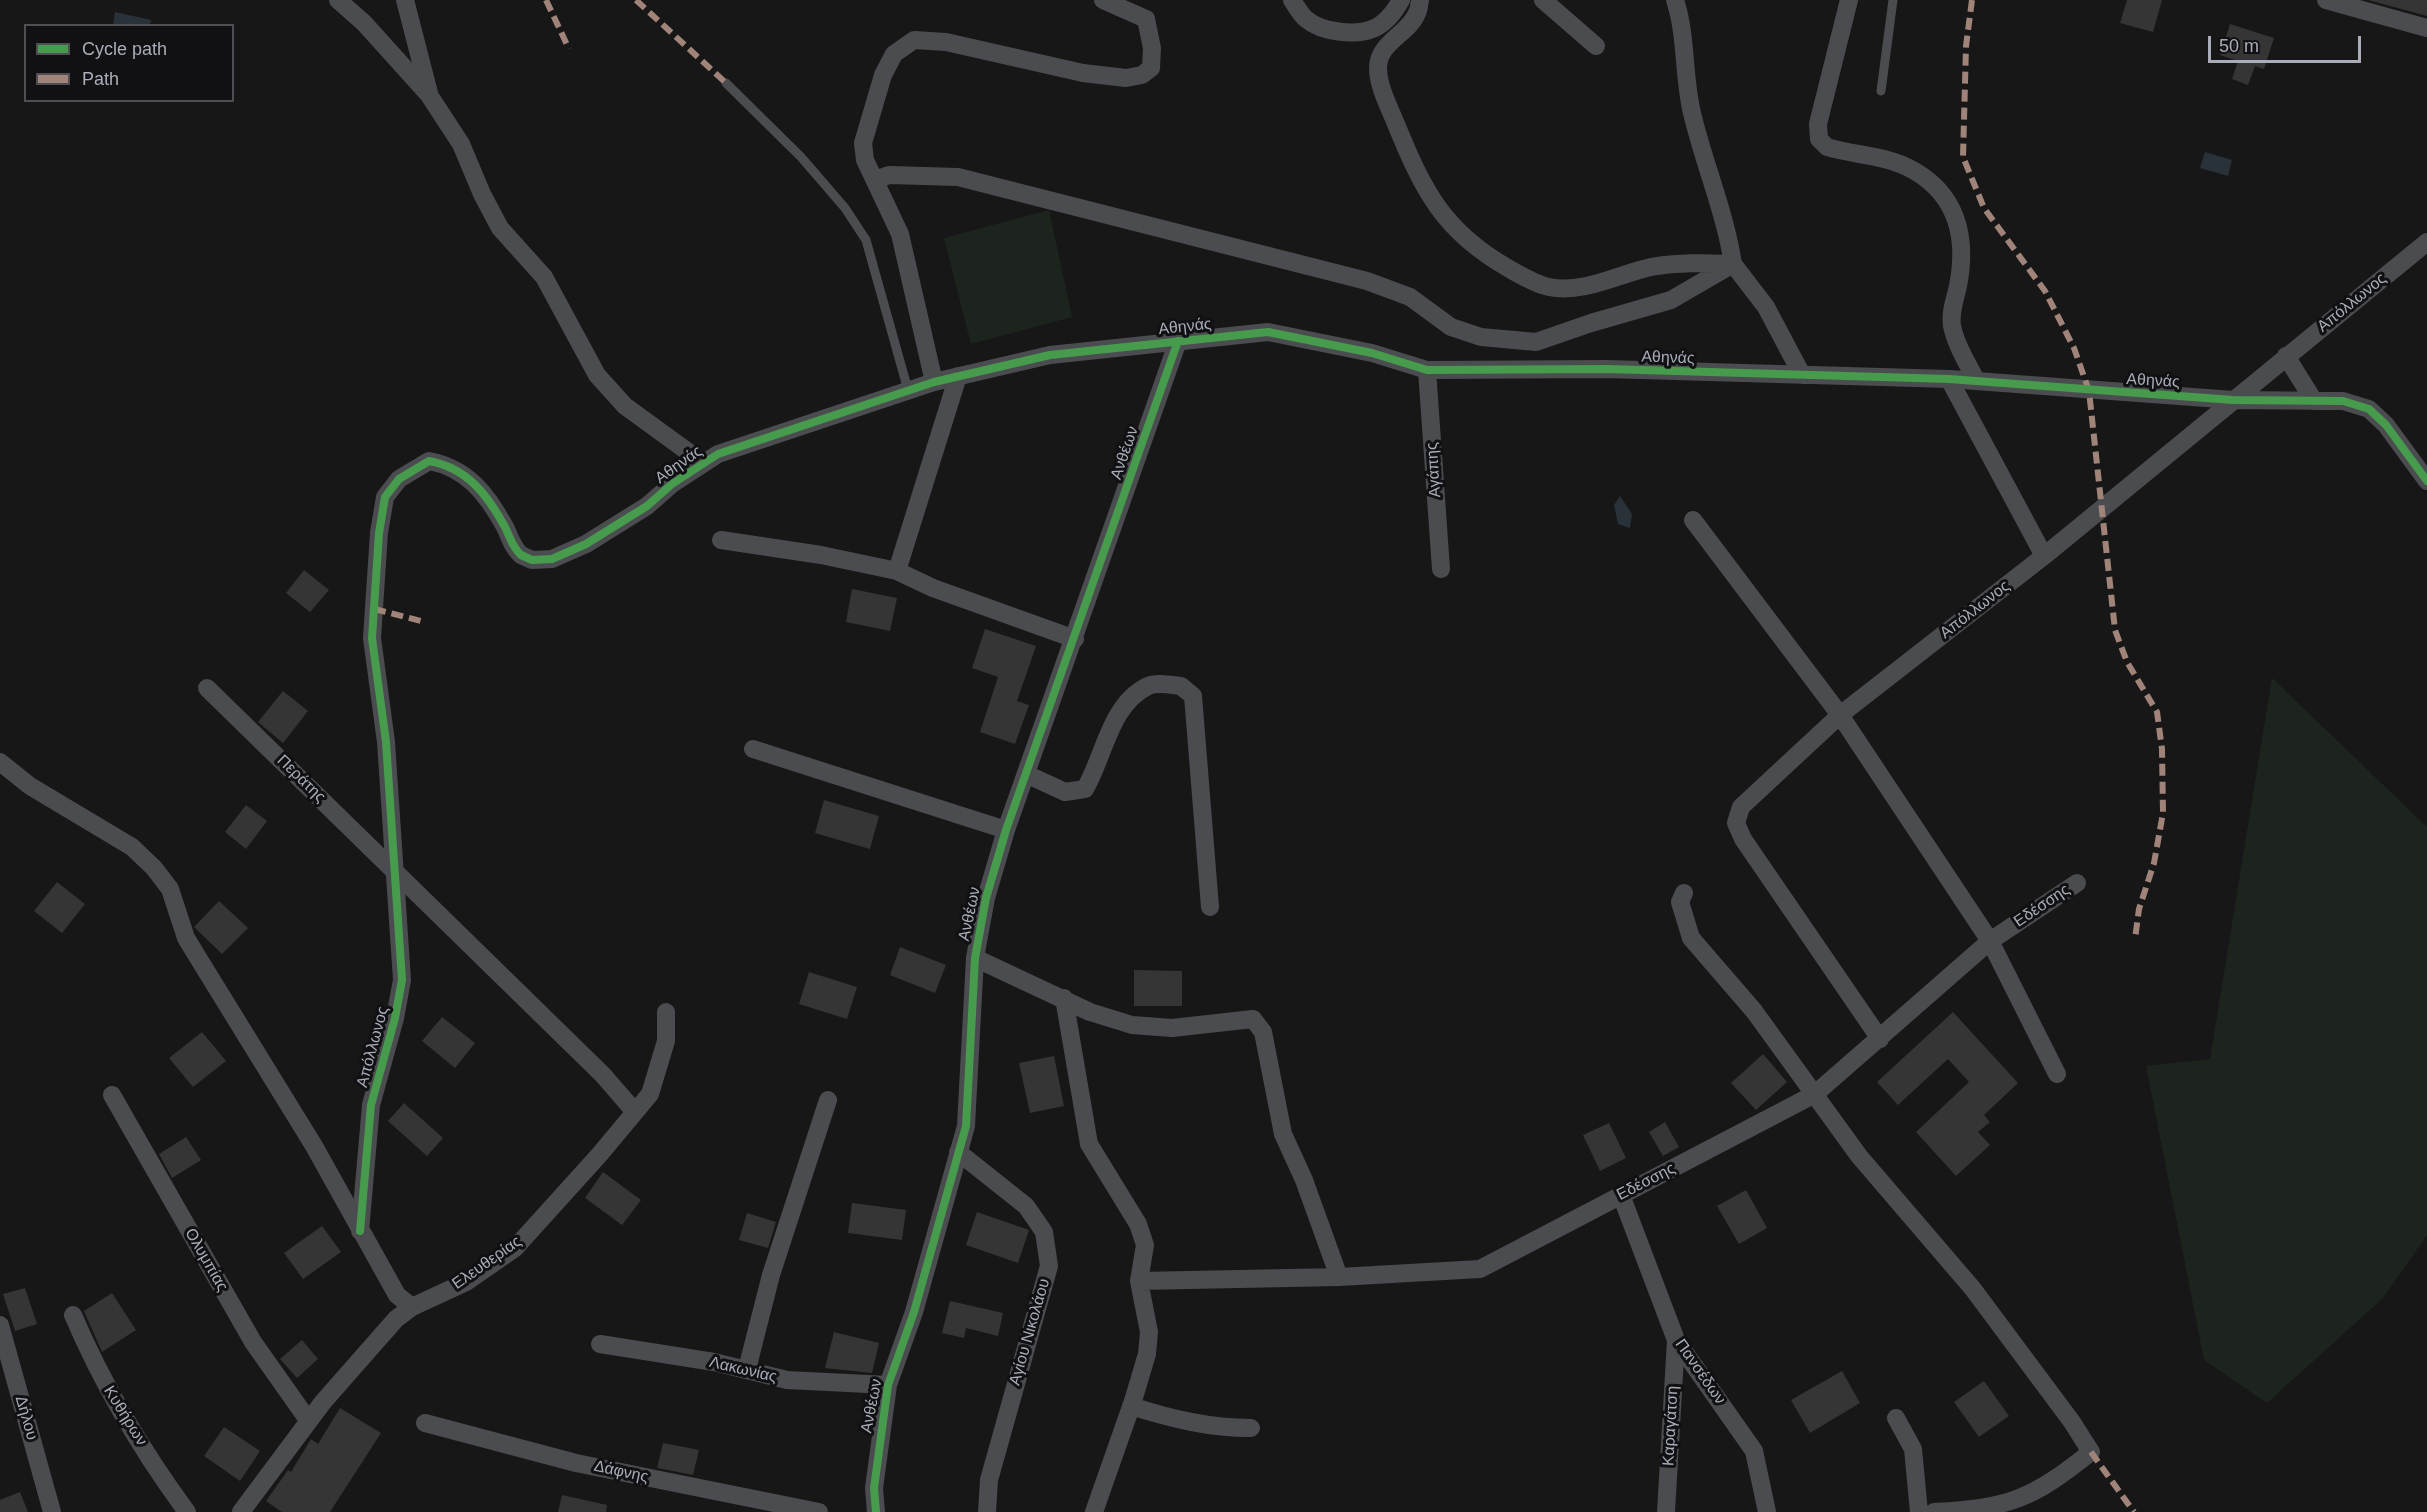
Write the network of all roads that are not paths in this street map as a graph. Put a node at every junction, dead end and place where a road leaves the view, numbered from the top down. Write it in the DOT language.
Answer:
graph roads {
  1 [pos="338,0"];
  2 [pos="405,0"];
  3 [pos="1103,0"];
  4 [pos="1292,0"];
  5 [pos="1401,0"];
  6 [pos="1420,0"];
  7 [pos="1543,0"];
  8 [pos="1675,0"];
  9 [pos="1848,0"];
  10 [pos="1893,0"];
  11 [pos="2326,0"];
  12 [pos="2427,28"];
  13 [pos="1596,46"];
  14 [pos="726,83"];
  15 [pos="1881,91"];
  16 [pos="429,95"];
  17 [pos="875,180"];
  18 [pos="2427,242"];
  19 [pos="1733,264"];
  20 [pos="1178,341"];
  21 [pos="2286,356"];
  22 [pos="1427,370"];
  23 [pos="1802,375"];
  24 [pos="958,376"];
  25 [pos="1949,379"];
  26 [pos="1976,380"];
  27 [pos="934,382"];
  28 [pos="908,390"];
  29 [pos="2234,400"];
  30 [pos="2314,401"];
  31 [pos="702,462"];
  32 [pos="2427,481"];
  33 [pos="1693,520"];
  34 [pos="721,540"];
  35 [pos="2044,556"];
  36 [pos="1441,570"];
  37 [pos="897,572"];
  38 [pos="1075,639"];
  39 [pos="207,688"];
  40 [pos="1840,715"];
  41 [pos="753,749"];
  42 [pos="0,762"];
  43 [pos="1026,774"];
  44 [pos="1006,830"];
  45 [pos="394,869"];
  46 [pos="2077,883"];
  47 [pos="1684,893"];
  48 [pos="1210,907"];
  49 [pos="1990,941"];
  50 [pos="975,958"];
  51 [pos="1064,998"];
  52 [pos="666,1012"];
  53 [pos="1880,1040"];
  54 [pos="2057,1074"];
  55 [pos="1815,1094"];
  56 [pos="112,1095"];
  57 [pos="828,1100"];
  58 [pos="635,1112"];
  59 [pos="958,1152"];
  60 [pos="1622,1195"];
  61 [pos="360,1231"];
  62 [pos="1339,1277"];
  63 [pos="1139,1281"];
  64 [pos="412,1307"];
  65 [pos="73,1315"];
  66 [pos="0,1325"];
  67 [pos="1676,1340"];
  68 [pos="600,1344"];
  69 [pos="747,1369"];
  70 [pos="888,1385"];
  71 [pos="1131,1406"];
  72 [pos="1896,1418"];
  73 [pos="308,1420"];
  74 [pos="425,1423"];
  75 [pos="1251,1428"];
  76 [pos="52,1512"];
  77 [pos="187,1512"];
  78 [pos="241,1512"];
  79 [pos="819,1512"];
  80 [pos="876,1512"];
  81 [pos="987,1512"];
  82 [pos="1094,1512"];
  83 [pos="1666,1512"];
  84 [pos="1767,1512"];
  85 [pos="1919,1512"];
  86 [pos="1934,1512"];
  1 -- 16 [label="street"];
  2 -- 16 [label="street"];
  3 -- 17 [label="street"];
  4 -- 5 [label="street"];
  6 -- 19 [label="street"];
  7 -- 13 [label="street"];
  8 -- 19 [label="street"];
  9 -- 26 [label="street"];
  10 -- 15 [label="lane"];
  11 -- 12 [label="street"];
  14 -- 28 [label="lane"];
  16 -- 31 [label="street"];
  17 -- 19 [label="street"];
  17 -- 27 [label="street"];
  18 -- 21 [label="street, Απόλλωνος"];
  19 -- 23 [label="street"];
  20 -- 22 [label="street, Αθηνάς"];
  20 -- 24 [label="street, Αθηνάς"];
  20 -- 38 [label="street, Ανθέων"];
  21 -- 29 [label="street, Απόλλωνος"];
  21 -- 30 [label="street"];
  22 -- 23 [label="street, Αθηνάς"];
  22 -- 36 [label="street, Αγάπης"];
  23 -- 25 [label="street, Αθηνάς"];
  24 -- 27 [label="street, Αθηνάς"];
  24 -- 37 [label="street"];
  25 -- 26 [label="street, Αθηνάς"];
  25 -- 35 [label="street"];
  26 -- 29 [label="street, Αθηνάς"];
  27 -- 28 [label="street, Αθηνάς"];
  28 -- 31 [label="street, Αθηνάς"];
  29 -- 30 [label="street, Αθηνάς"];
  29 -- 35 [label="street, Απόλλωνος"];
  30 -- 32 [label="street, Αθηνάς"];
  31 -- 45 [label="street, Αθηνάς"];
  33 -- 40 [label="street"];
  34 -- 37 [label="street"];
  35 -- 40 [label="street, Απόλλωνος"];
  37 -- 38 [label="street"];
  38 -- 43 [label="street, Ανθέων"];
  39 -- 45 [label="street, Περάτης"];
  40 -- 49 [label="street"];
  40 -- 53 [label="street, Απόλλωνος"];
  41 -- 44 [label="street"];
  42 -- 61 [label="street"];
  43 -- 44 [label="street, Ανθέων"];
  43 -- 48 [label="street"];
  44 -- 50 [label="street, Ανθέων"];
  45 -- 58 [label="street, Περάτης"];
  45 -- 61 [label="street, Απόλλωνος"];
  46 -- 49 [label="street, Εδέσσης"];
  47 -- 55 [label="street"];
  49 -- 53 [label="street, Εδέσσης"];
  49 -- 54 [label="street"];
  50 -- 51 [label="street"];
  50 -- 59 [label="street, Ανθέων"];
  51 -- 62 [label="street"];
  51 -- 63 [label="street"];
  52 -- 58 [label="street, Ελευθερίας"];
  53 -- 55 [label="street, Εδέσσης"];
  55 -- 60 [label="street, Εδέσσης"];
  55 -- 86 [label="street"];
  56 -- 73 [label="street, Ολυμπίας"];
  57 -- 69 [label="street"];
  58 -- 64 [label="street, Ελευθερίας"];
  59 -- 70 [label="street, Ανθέων"];
  59 -- 81 [label="street, Αγίου Νικολάου"];
  60 -- 62 [label="street, Εδέσσης"];
  60 -- 67 [label="street, Πανσέδων"];
  61 -- 64 [label="street"];
  62 -- 63 [label="street, Εδέσσης"];
  63 -- 71 [label="street"];
  64 -- 73 [label="street, Ελευθερίας"];
  65 -- 77 [label="street, Κυθήρων"];
  66 -- 76 [label="street, Δήλου"];
  67 -- 83 [label="street, Καραγάτση"];
  67 -- 84 [label="street, Πανσέδων"];
  68 -- 69 [label="street, Λακωνίας"];
  69 -- 70 [label="street, Λακωνίας"];
  70 -- 80 [label="street, Ανθέων"];
  71 -- 75 [label="street"];
  71 -- 82 [label="street"];
  72 -- 85 [label="street"];
  73 -- 78 [label="street, Ελευθερίας"];
  74 -- 79 [label="street, Δάφνης"];
}
